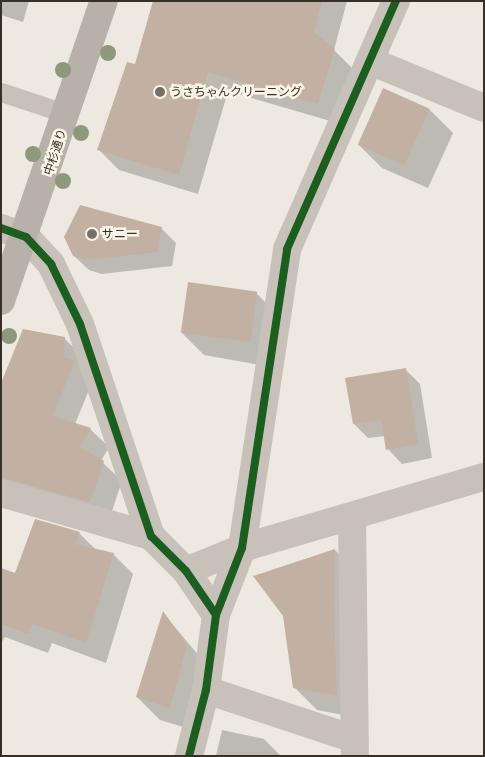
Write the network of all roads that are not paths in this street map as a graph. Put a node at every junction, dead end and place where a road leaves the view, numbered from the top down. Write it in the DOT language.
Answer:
graph roads {
  1 [pos="104,1"];
  2 [pos="396,1"];
  3 [pos="370,60"];
  4 [pos="1,92"];
  5 [pos="484,108"];
  6 [pos="67,114"];
  7 [pos="14,232"];
  8 [pos="1,301"];
  9 [pos="484,477"];
  10 [pos="1,492"];
  11 [pos="352,516"];
  12 [pos="151,536"];
  13 [pos="242,548"];
  14 [pos="186,571"];
  15 [pos="216,615"];
  16 [pos="206,690"];
  17 [pos="355,747"];
  18 [pos="189,756"];
  1 -- 6 [label="main road, 中杉通り"];
  2 -- 3 [label="street"];
  3 -- 5 [label="street"];
  3 -- 13 [label="street"];
  4 -- 6 [label="lane"];
  6 -- 7 [label="main road, 中杉通り"];
  7 -- 8 [label="main road, 中杉通り"];
  7 -- 12 [label="street"];
  9 -- 11 [label="street"];
  10 -- 12 [label="street"];
  11 -- 13 [label="street"];
  11 -- 17 [label="street"];
  12 -- 14 [label="street"];
  13 -- 14 [label="street"];
  13 -- 15 [label="street"];
  14 -- 15 [label="street"];
  15 -- 16 [label="street"];
  16 -- 17 [label="street"];
  16 -- 18 [label="street"];
}
